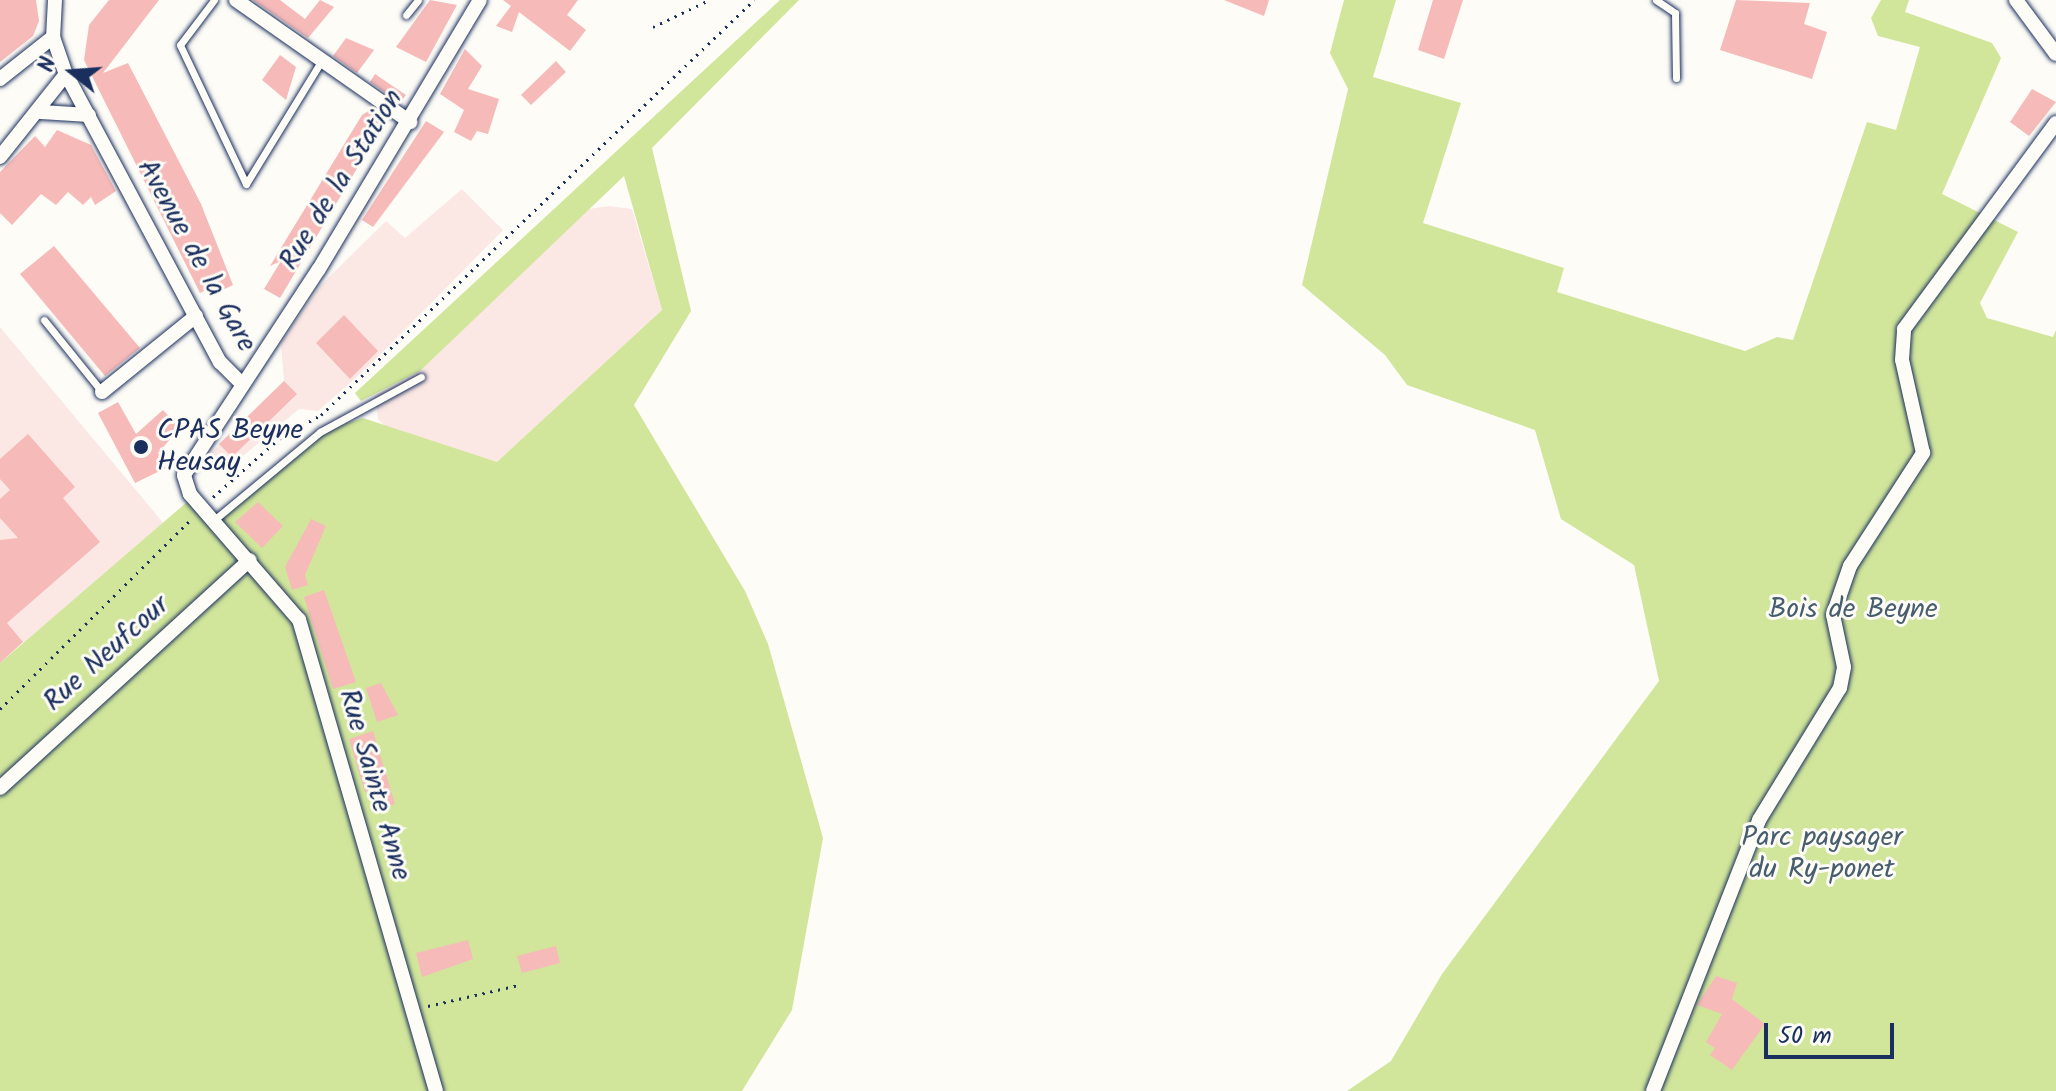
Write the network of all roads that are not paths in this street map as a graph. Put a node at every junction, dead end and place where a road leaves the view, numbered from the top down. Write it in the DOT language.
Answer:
graph roads {
  1 [pos="214,0"];
  2 [pos="236,0"];
  3 [pos="418,0"];
  4 [pos="1656,0"];
  5 [pos="2016,0"];
  6 [pos="57,1"];
  7 [pos="475,2"];
  8 [pos="406,15"];
  9 [pos="53,37"];
  10 [pos="2056,54"];
  11 [pos="319,65"];
  12 [pos="66,74"];
  13 [pos="1676,78"];
  14 [pos="0,79"];
  15 [pos="41,112"];
  16 [pos="89,115"];
  17 [pos="410,122"];
  18 [pos="2056,123"];
  19 [pos="0,157"];
  20 [pos="196,316"];
  21 [pos="44,320"];
  22 [pos="421,377"];
  23 [pos="242,384"];
  24 [pos="102,392"];
  25 [pos="214,520"];
  26 [pos="250,560"];
  27 [pos="0,788"];
  28 [pos="436,1091"];
  29 [pos="1653,1091"];
  1 -- 11 [label="lane"];
  2 -- 11 [label="street"];
  3 -- 8 [label="lane"];
  4 -- 13 [label="lane"];
  5 -- 10 [label="street"];
  6 -- 9 [label="street, Avenue de la Gare"];
  7 -- 17 [label="street, Rue de la Station"];
  9 -- 12 [label="street, Avenue de la Gare"];
  9 -- 14 [label="street"];
  11 -- 17 [label="street"];
  12 -- 15 [label="street"];
  12 -- 16 [label="street, Avenue de la Gare"];
  15 -- 16 [label="street"];
  15 -- 19 [label="street"];
  16 -- 20 [label="street, Avenue de la Gare"];
  17 -- 23 [label="street, Rue de la Station"];
  18 -- 29 [label="street"];
  20 -- 23 [label="street, Avenue de la Gare"];
  20 -- 24 [label="street"];
  21 -- 24 [label="lane"];
  22 -- 25 [label="lane"];
  23 -- 25 [label="street, Avenue de la Gare"];
  25 -- 26 [label="street, Rue Sainte Anne"];
  26 -- 27 [label="street, Rue Neufcour"];
  26 -- 28 [label="street, Rue Sainte Anne"];
}
